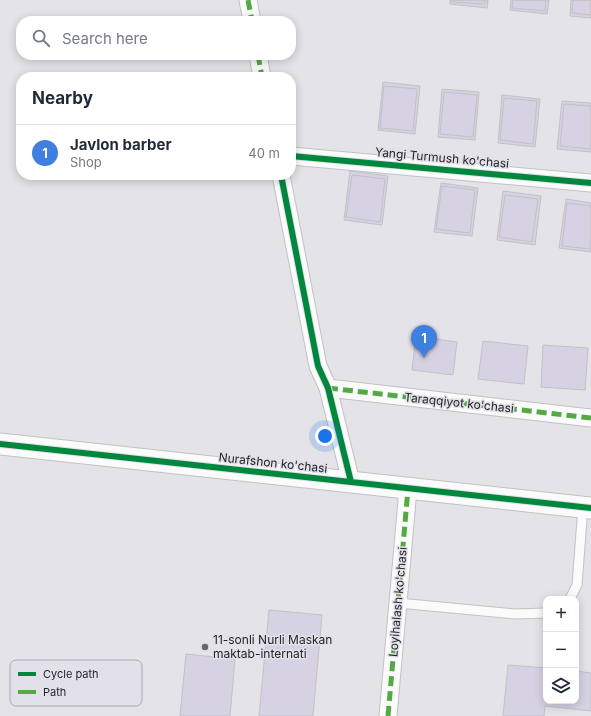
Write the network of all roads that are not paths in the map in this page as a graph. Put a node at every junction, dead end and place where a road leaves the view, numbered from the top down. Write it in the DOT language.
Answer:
graph roads {
  1 [pos="248,0"];
  2 [pos="251,16"];
  3 [pos="259,60"];
  4 [pos="261,72"];
  5 [pos="296,156"];
  6 [pos="282,180"];
  7 [pos="591,183"];
  8 [pos="328,388"];
  9 [pos="591,418"];
  10 [pos="0,444"];
  11 [pos="351,482"];
  12 [pos="408,489"];
  13 [pos="587,508"];
  14 [pos="572,596"];
  15 [pos="398,603"];
  16 [pos="543,613"];
  17 [pos="388,716"];
  1 -- 2 [label="street"];
  3 -- 4 [label="street"];
  5 -- 7 [label="street, Yangi Turmush ko'chasi"];
  6 -- 8 [label="street"];
  8 -- 9 [label="street, Taraqqiyot ko'chasi"];
  8 -- 11 [label="street"];
  10 -- 11 [label="street, Nurafshon ko'chasi"];
  11 -- 12 [label="street, Nurafshon ko'chasi"];
  12 -- 13 [label="street, Nurafshon ko'chasi"];
  12 -- 15 [label="street, Loyihalash ko'chasi"];
  13 -- 14 [label="lane"];
  15 -- 16 [label="lane"];
  15 -- 17 [label="street, Loyihalash ko'chasi"];
}
